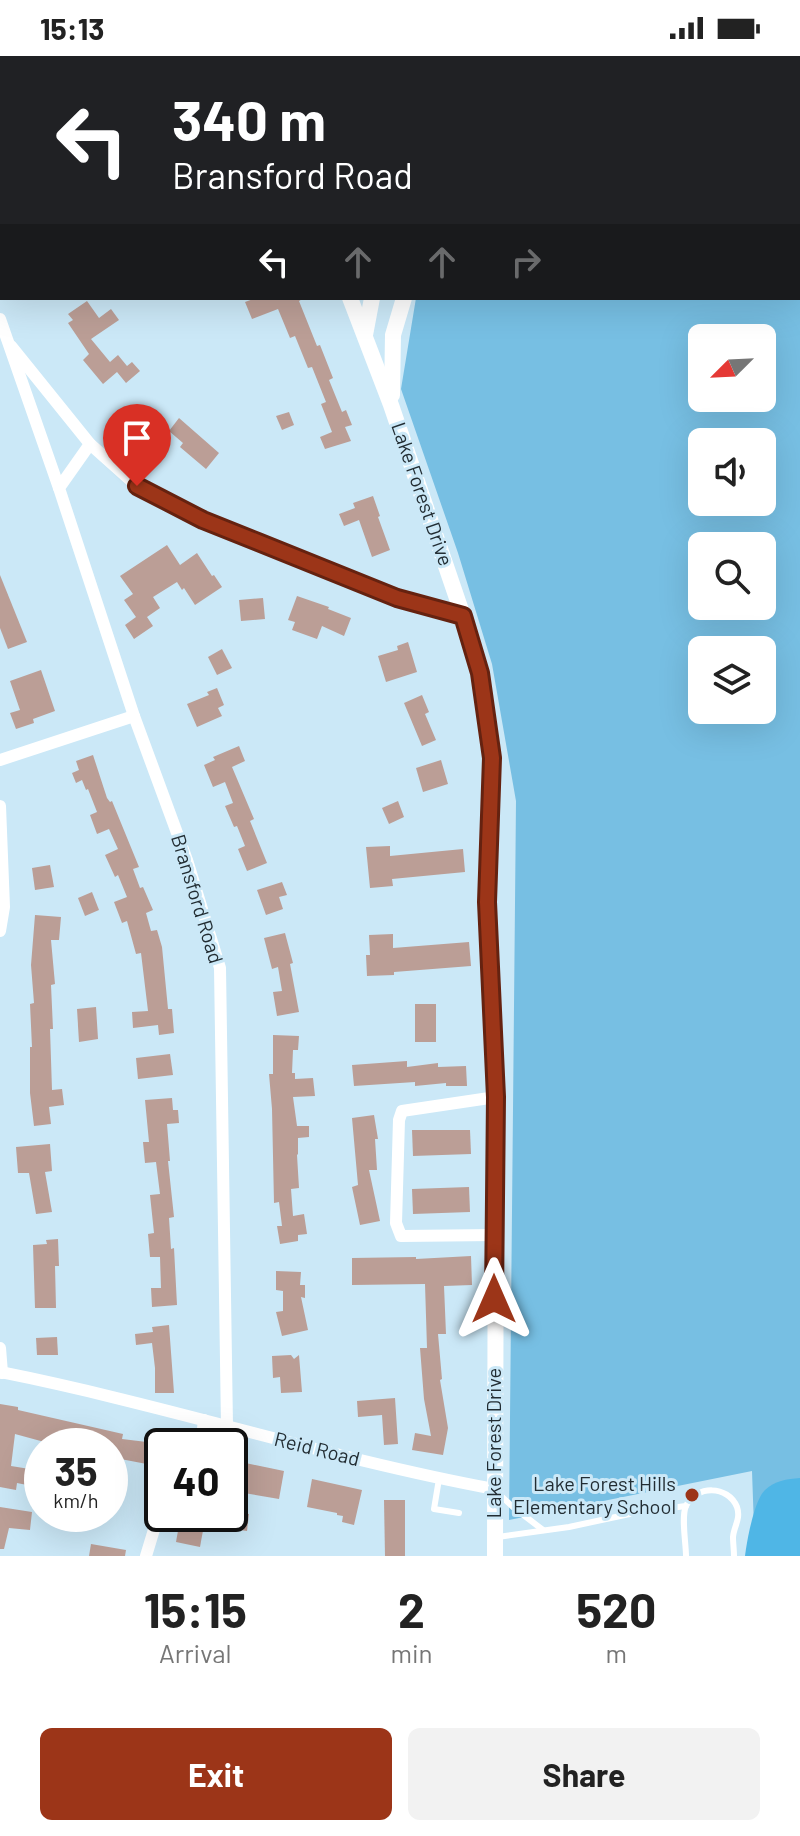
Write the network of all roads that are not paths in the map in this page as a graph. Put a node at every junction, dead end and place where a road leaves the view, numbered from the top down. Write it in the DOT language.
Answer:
graph roads {
  1 [pos="351,300"];
  2 [pos="372,300"];
  3 [pos="403,300"];
  4 [pos="0,319"];
  5 [pos="365,335"];
  6 [pos="11,346"];
  7 [pos="391,405"];
  8 [pos="90,444"];
  9 [pos="59,488"];
  10 [pos="463,616"];
  11 [pos="134,716"];
  12 [pos="0,760"];
  13 [pos="0,806"];
  14 [pos="0,931"];
  15 [pos="496,1097"];
  16 [pos="495,1235"];
  17 [pos="0,1348"];
  18 [pos="1,1373"];
  19 [pos="204,1420"];
  20 [pos="227,1426"];
  21 [pos="203,1428"];
  22 [pos="439,1479"];
  23 [pos="494,1489"];
  24 [pos="686,1506"];
  25 [pos="459,1513"];
  26 [pos="543,1530"];
  27 [pos="153,1532"];
  28 [pos="495,1537"];
  29 [pos="146,1556"];
  30 [pos="495,1556"];
  31 [pos="686,1556"];
  32 [pos="734,1556"];
  1 -- 5 [label="street, Lake Forest Drive"];
  2 -- 5 [label="street"];
  3 -- 7 [label="street"];
  4 -- 6 [label="street, Bransford Road"];
  5 -- 7 [label="street, Lake Forest Drive"];
  6 -- 8 [label="street"];
  6 -- 9 [label="street, Bransford Road"];
  7 -- 10 [label="street, Lake Forest Drive"];
  8 -- 9 [label="street"];
  8 -- 10 [label="street"];
  9 -- 11 [label="street, Bransford Road"];
  10 -- 15 [label="street, Lake Forest Drive"];
  11 -- 12 [label="street"];
  11 -- 20 [label="street, Bransford Road"];
  13 -- 14 [label="street"];
  15 -- 16 [label="street, Lake Forest Drive"];
  15 -- 16 [label="street"];
  16 -- 23 [label="street, Lake Forest Drive"];
  17 -- 18 [label="street"];
  18 -- 19 [label="street, Reid Road"];
  19 -- 20 [label="street, Reid Road"];
  19 -- 21 [label="street"];
  20 -- 22 [label="street, Reid Road"];
  22 -- 23 [label="street, Reid Road"];
  22 -- 25 [label="lane"];
  23 -- 26 [label="lane"];
  23 -- 28 [label="street, Lake Forest Drive"];
  24 -- 26 [label="lane"];
  24 -- 31 [label="lane"];
  24 -- 32 [label="lane"];
  26 -- 28 [label="lane"];
  27 -- 29 [label="street"];
  28 -- 30 [label="street, Lake Forest Drive"];
}
